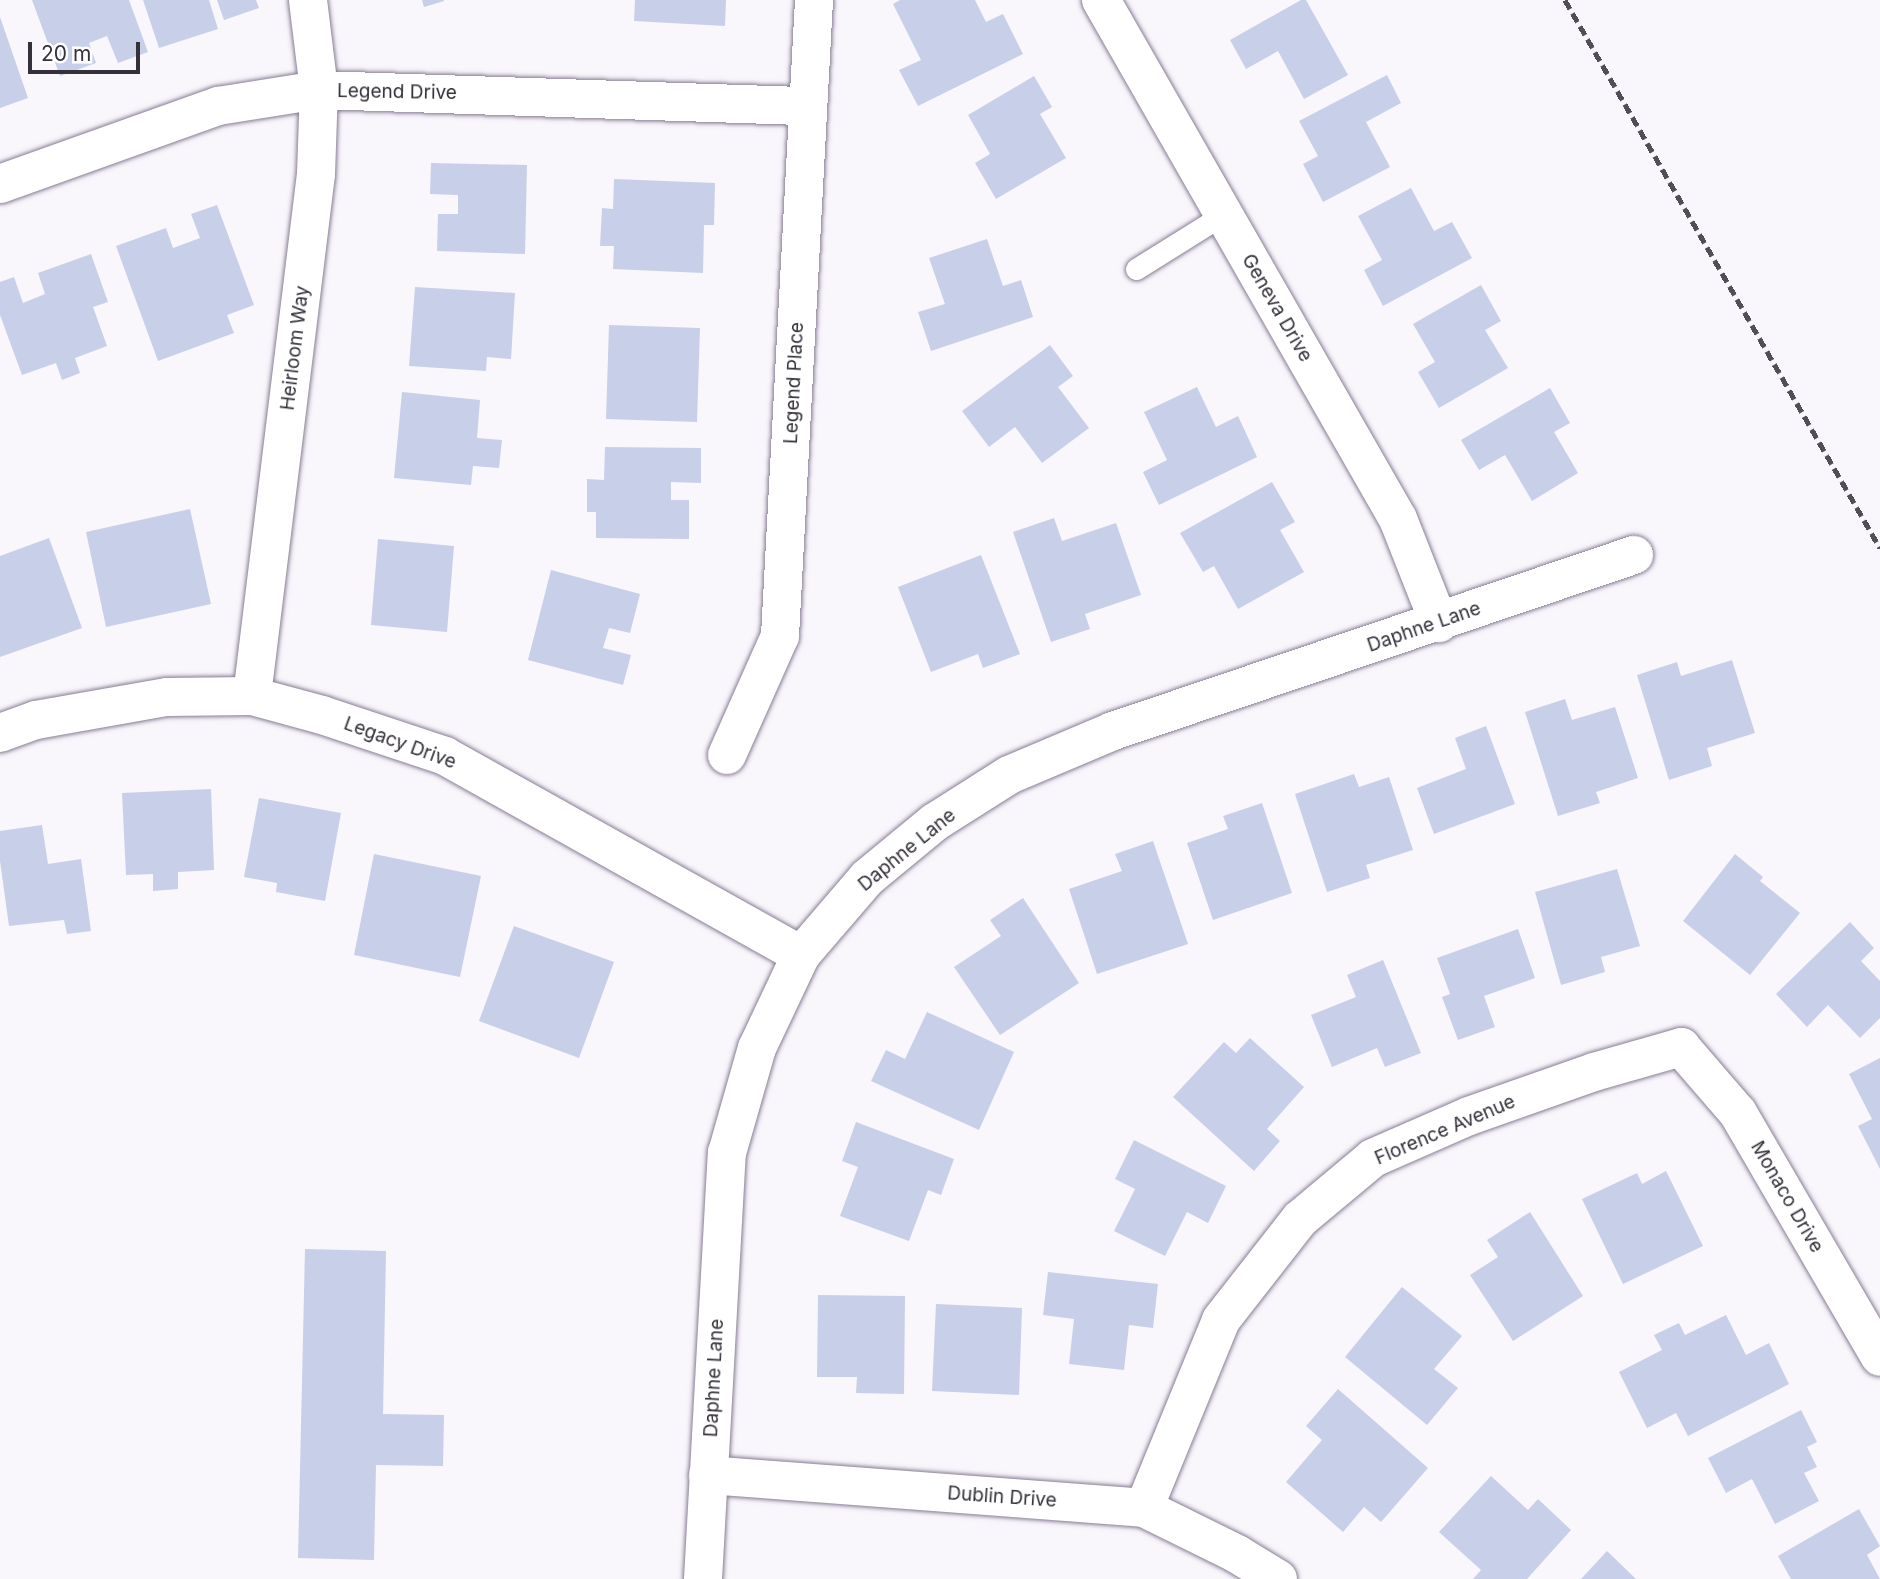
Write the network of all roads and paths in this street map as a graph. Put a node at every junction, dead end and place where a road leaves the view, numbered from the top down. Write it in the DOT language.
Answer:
graph roads {
  1 [pos="308,0"];
  2 [pos="814,0"];
  3 [pos="1101,0"];
  4 [pos="320,90"];
  5 [pos="808,106"];
  6 [pos="0,184"];
  7 [pos="1224,214"];
  8 [pos="1136,268"];
  9 [pos="1634,555"];
  10 [pos="1439,622"];
  11 [pos="252,696"];
  12 [pos="0,733"];
  13 [pos="727,755"];
  14 [pos="801,955"];
  15 [pos="1681,1047"];
  16 [pos="1880,1357"];
  17 [pos="708,1475"];
  18 [pos="1144,1508"];
  19 [pos="703,1579"];
  20 [pos="1278,1579"];
  1 -- 4 [label="street, Heirloom Way"];
  2 -- 5 [label="street, Legend Place"];
  3 -- 7 [label="street, Geneva Drive"];
  4 -- 5 [label="street, Legend Drive"];
  4 -- 6 [label="street, Legend Drive"];
  4 -- 11 [label="street, Heirloom Way"];
  5 -- 13 [label="street, Legend Place"];
  7 -- 8 [label="lane"];
  7 -- 10 [label="street, Geneva Drive"];
  9 -- 10 [label="street, Daphne Lane"];
  10 -- 14 [label="street, Daphne Lane"];
  11 -- 12 [label="street, Legacy Drive"];
  11 -- 14 [label="street, Legacy Drive"];
  14 -- 17 [label="street, Daphne Lane"];
  15 -- 16 [label="street, Monaco Drive"];
  15 -- 18 [label="street, Florence Avenue"];
  17 -- 18 [label="street, Dublin Drive"];
  17 -- 19 [label="street, Daphne Lane"];
  18 -- 20 [label="street, Dublin Drive"];
}
